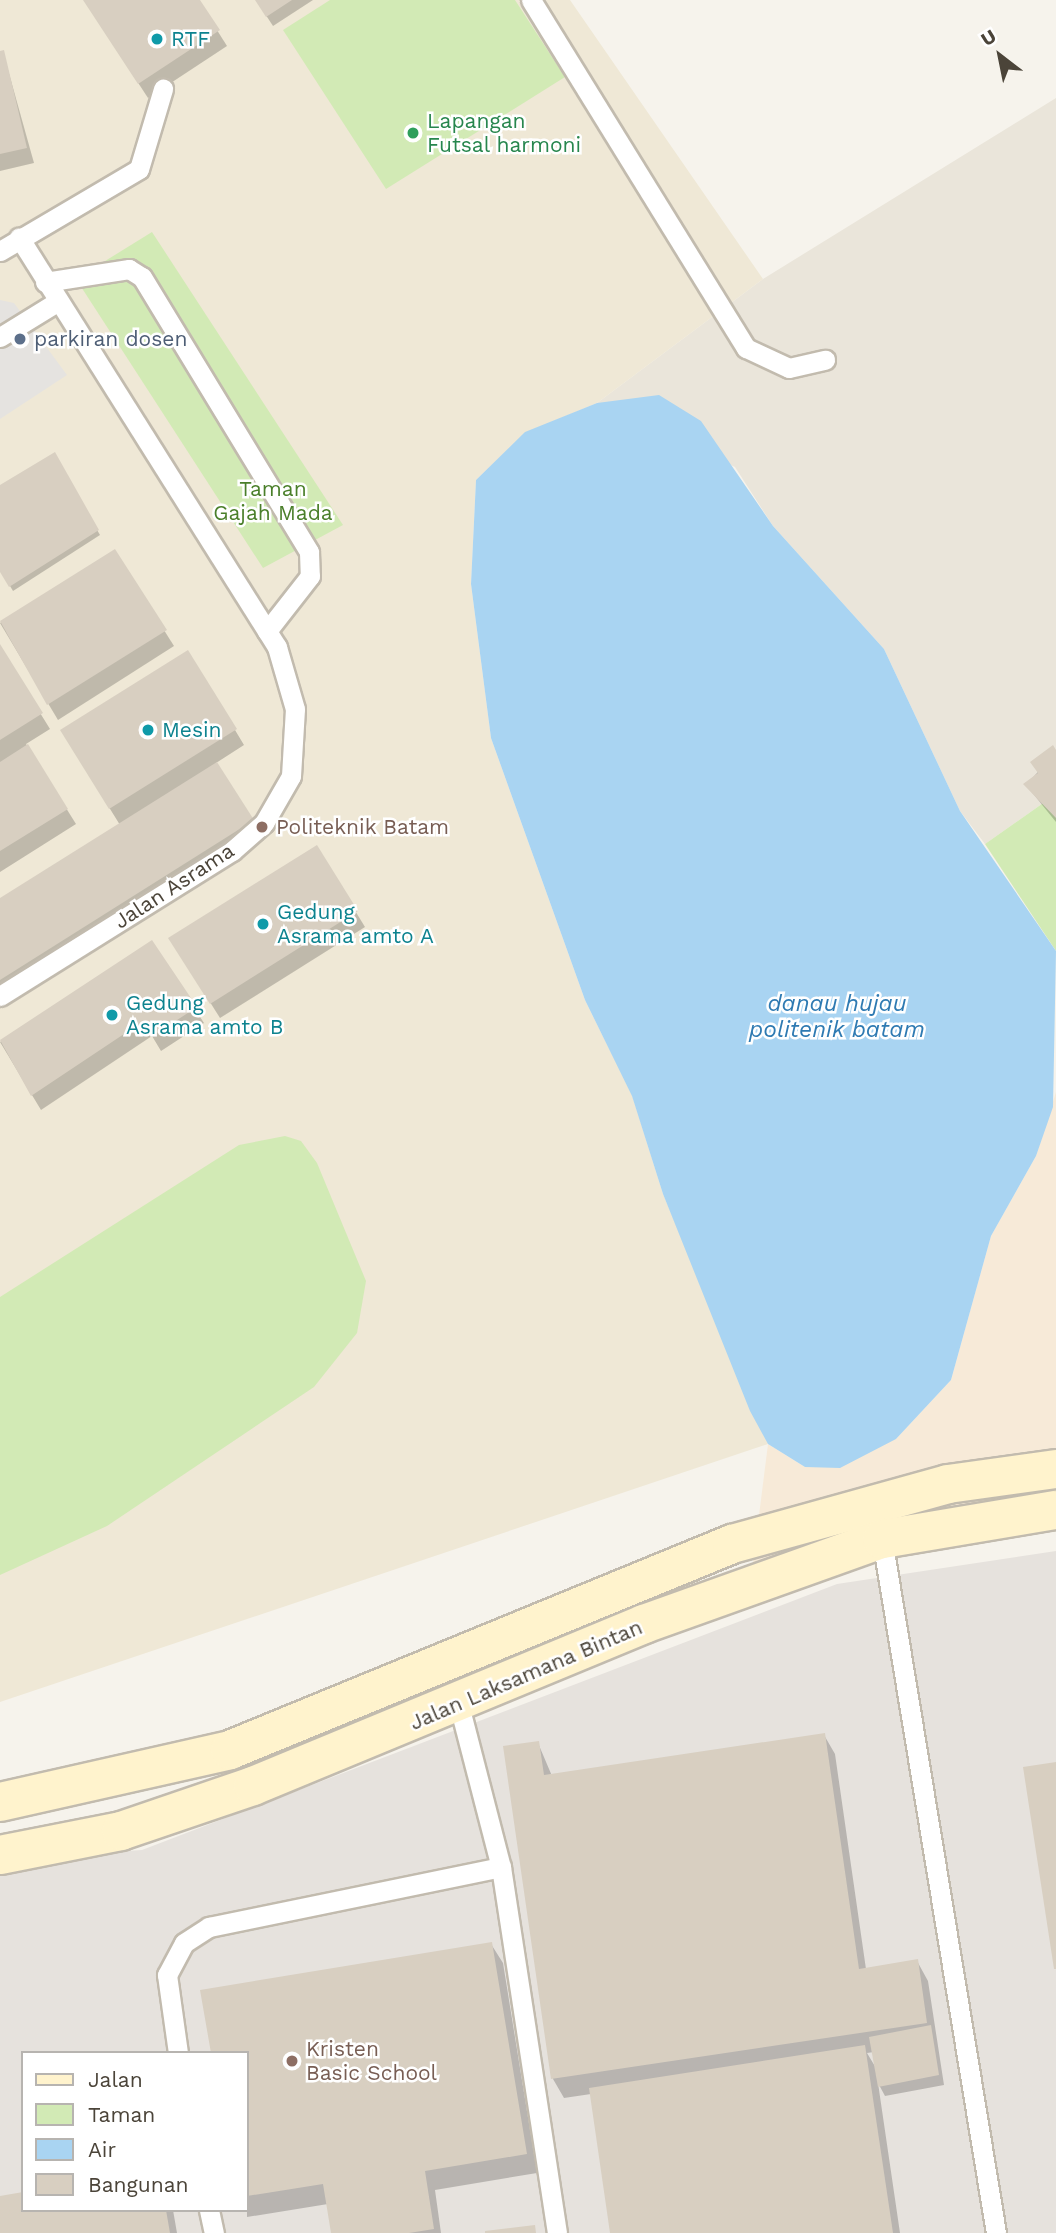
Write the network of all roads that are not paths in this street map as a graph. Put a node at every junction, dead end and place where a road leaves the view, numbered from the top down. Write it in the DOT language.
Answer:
graph roads {
  1 [pos="531,0"];
  2 [pos="163,89"];
  3 [pos="19,238"];
  4 [pos="0,251"];
  5 [pos="45,282"];
  6 [pos="57,302"];
  7 [pos="0,337"];
  8 [pos="825,360"];
  9 [pos="267,631"];
  10 [pos="0,996"];
  11 [pos="1056,1469"];
  12 [pos="1056,1510"];
  13 [pos="882,1539"];
  14 [pos="458,1705"];
  15 [pos="0,1802"];
  16 [pos="0,1855"];
  17 [pos="501,1867"];
  18 [pos="178,2051"];
  19 [pos="209,2212"];
  20 [pos="214,2233"];
  21 [pos="557,2233"];
  22 [pos="996,2233"];
  1 -- 8 [label="lane"];
  2 -- 3 [label="lane"];
  3 -- 4 [label="lane"];
  3 -- 5 [label="lane, Jalan Asrama"];
  5 -- 6 [label="lane, Jalan Asrama"];
  5 -- 9 [label="lane"];
  6 -- 7 [label="lane"];
  6 -- 9 [label="lane, Jalan Asrama"];
  9 -- 10 [label="lane, Jalan Asrama"];
  11 -- 15 [label="main road, Jalan Laksamana Bintan"];
  12 -- 13 [label="main road, Jalan Laksamana Bintan"];
  13 -- 14 [label="main road, Jalan Laksamana Bintan"];
  13 -- 22 [label="lane"];
  14 -- 16 [label="main road, Jalan Laksamana Bintan"];
  14 -- 17 [label="lane"];
  17 -- 18 [label="lane"];
  17 -- 21 [label="lane"];
  19 -- 20 [label="lane"];
}
